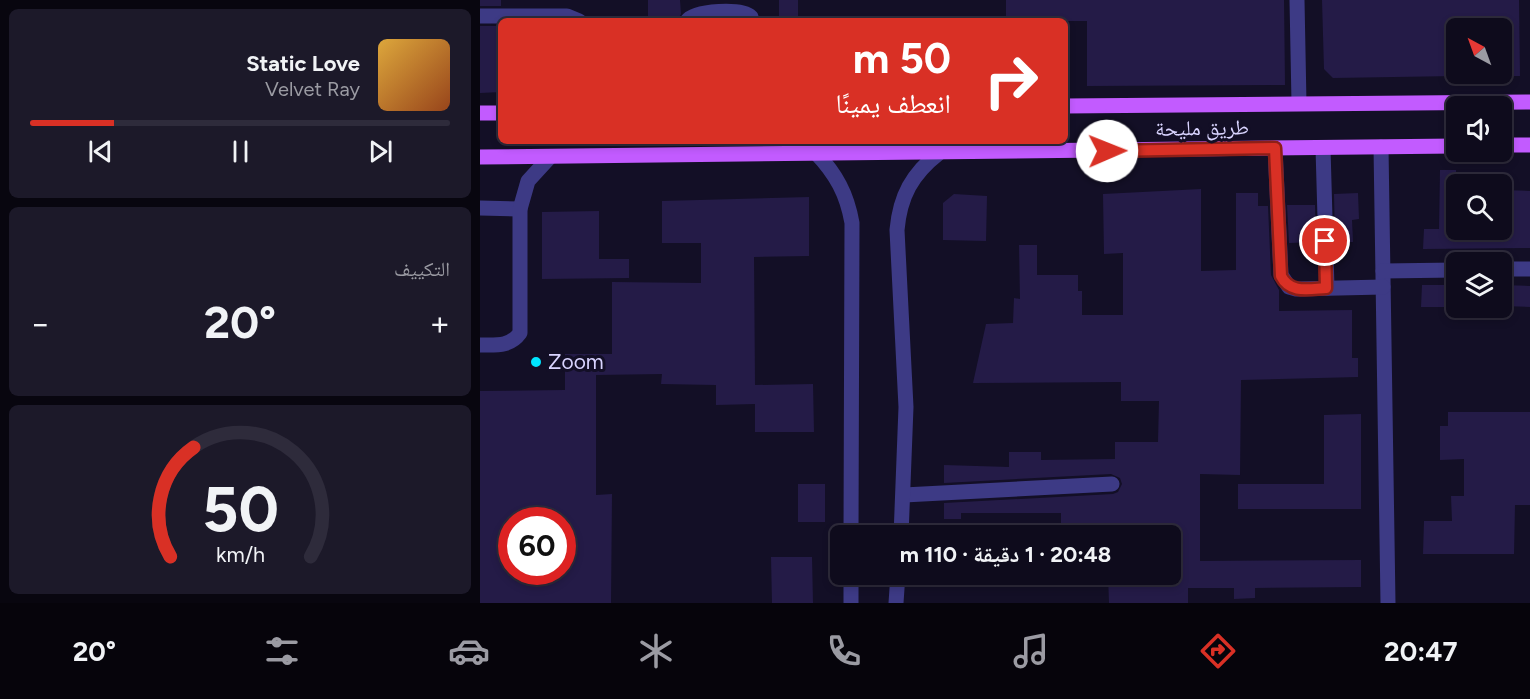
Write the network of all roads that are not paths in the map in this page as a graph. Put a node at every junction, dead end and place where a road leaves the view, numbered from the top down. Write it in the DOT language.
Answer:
graph roads {
  1 [pos="1297,0"];
  2 [pos="480,16"];
  3 [pos="572,18"];
  4 [pos="691,18"];
  5 [pos="751,18"];
  6 [pos="1530,102"];
  7 [pos="1299,103"];
  8 [pos="1068,106"];
  9 [pos="498,113"];
  10 [pos="480,114"];
  11 [pos="1530,145"];
  12 [pos="1446,146"];
  13 [pos="1512,146"];
  14 [pos="1381,147"];
  15 [pos="1275,148"];
  16 [pos="1323,148"];
  17 [pos="816,153"];
  18 [pos="939,153"];
  19 [pos="550,157"];
  20 [pos="480,158"];
  21 [pos="480,208"];
  22 [pos="520,208"];
  23 [pos="1512,269"];
  24 [pos="1530,269"];
  25 [pos="1446,271"];
  26 [pos="1383,279"];
  27 [pos="1326,288"];
  28 [pos="480,345"];
  29 [pos="1112,483"];
  30 [pos="904,495"];
  31 [pos="851,525"];
  32 [pos="902,525"];
  33 [pos="851,585"];
  34 [pos="897,585"];
  35 [pos="851,603"];
  36 [pos="896,603"];
  37 [pos="1388,603"];
  1 -- 7 [label="street"];
  2 -- 3 [label="street"];
  4 -- 5 [label="street"];
  6 -- 7 [label="main road, طريق مليحة"];
  7 -- 8 [label="main road, طريق مليحة"];
  9 -- 10 [label="main road"];
  11 -- 13 [label="main road"];
  12 -- 14 [label="main road, طريق مليحة"];
  14 -- 16 [label="main road, طريق مليحة"];
  14 -- 26 [label="street"];
  15 -- 16 [label="main road, طريق مليحة"];
  15 -- 18 [label="main road, طريق مليحة"];
  15 -- 27 [label="street"];
  16 -- 27 [label="street"];
  17 -- 18 [label="main road, طريق مليحة"];
  17 -- 19 [label="main road, طريق مليحة"];
  17 -- 31 [label="street"];
  18 -- 30 [label="street"];
  19 -- 20 [label="main road, طريق مليحة"];
  19 -- 22 [label="street"];
  21 -- 22 [label="street"];
  22 -- 28 [label="street"];
  23 -- 24 [label="street"];
  25 -- 26 [label="street"];
  26 -- 27 [label="street"];
  26 -- 37 [label="street"];
  29 -- 30 [label="street"];
  30 -- 32 [label="street"];
  33 -- 35 [label="street"];
  34 -- 36 [label="street"];
}
